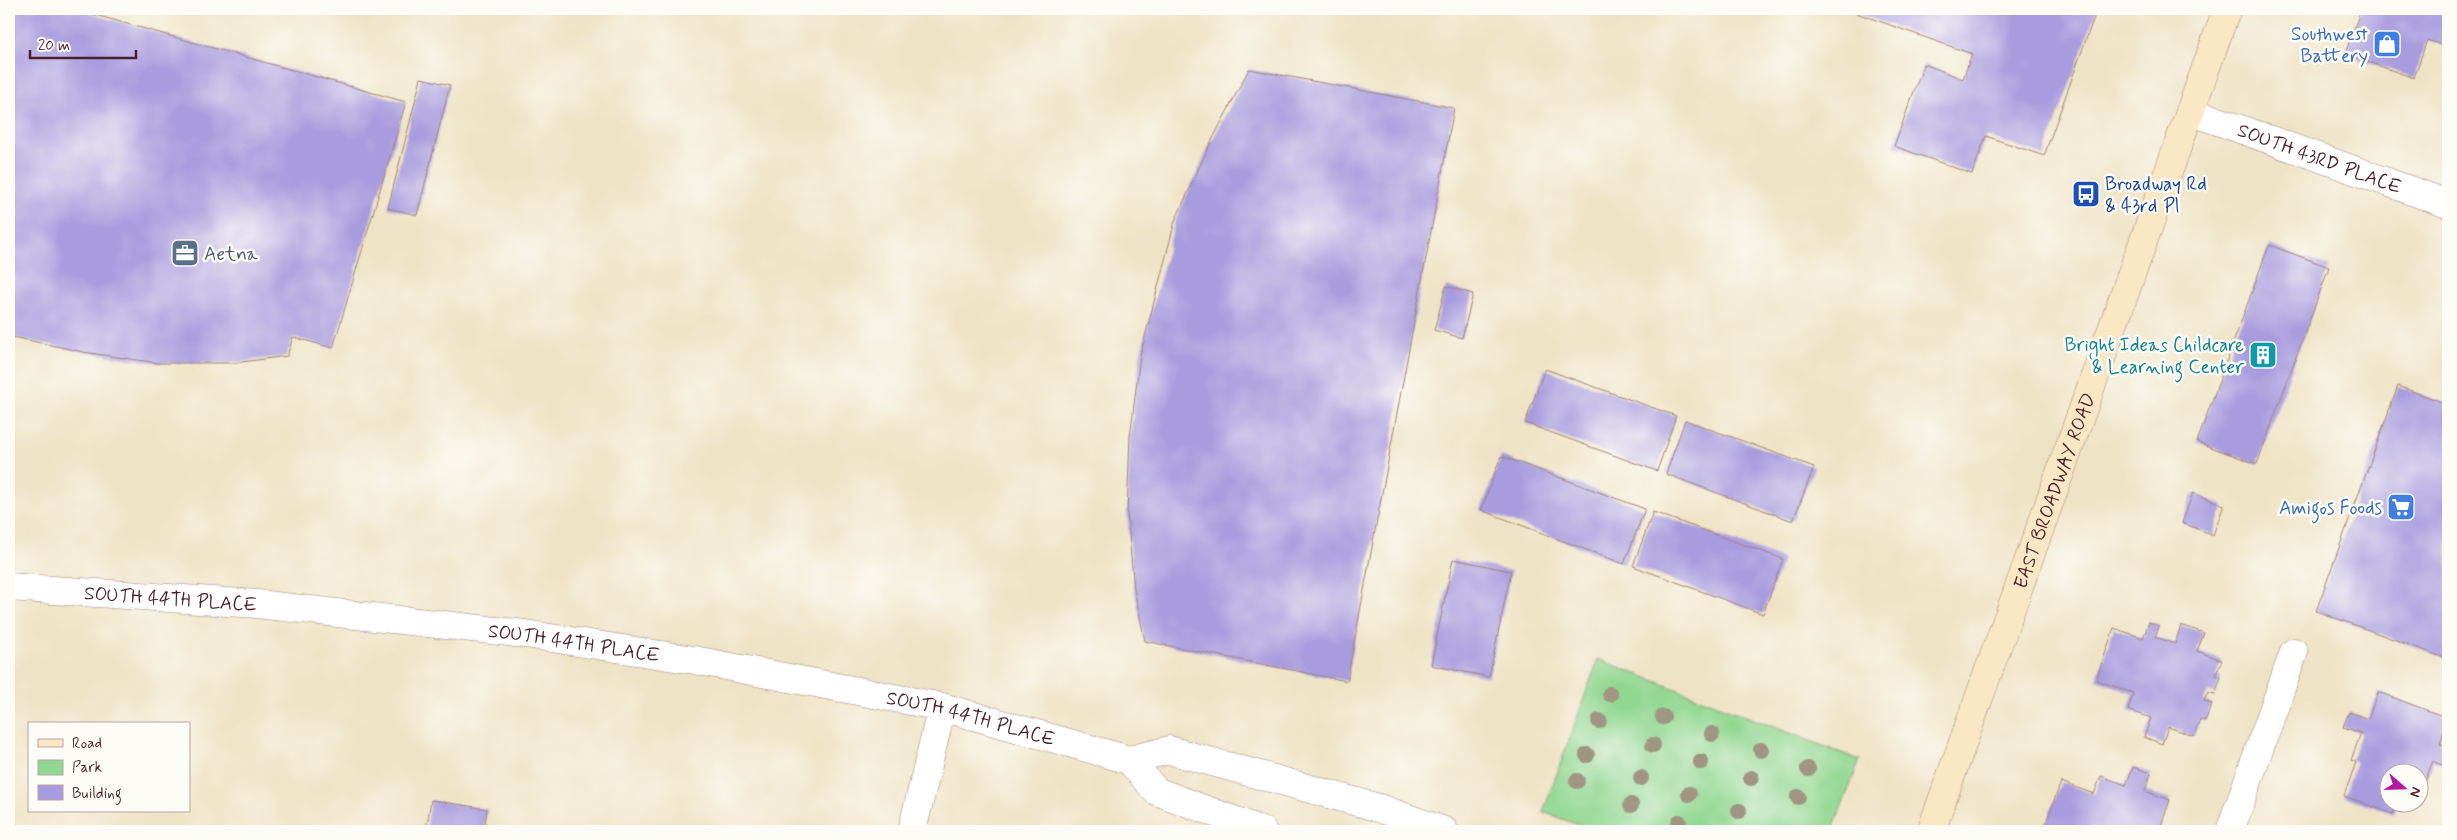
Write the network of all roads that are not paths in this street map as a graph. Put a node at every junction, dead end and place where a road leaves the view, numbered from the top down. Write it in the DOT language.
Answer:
graph roads {
  1 [pos="2227,9"];
  2 [pos="2190,111"];
  3 [pos="2448,204"];
  4 [pos="9,588"];
  5 [pos="2294,652"];
  6 [pos="942,707"];
  7 [pos="1129,760"];
  8 [pos="912,831"];
  9 [pos="1262,831"];
  10 [pos="1444,831"];
  11 [pos="1931,831"];
  12 [pos="2230,831"];
  1 -- 2 [label="main road, EAST BROADWAY ROAD"];
  2 -- 3 [label="street, SOUTH 43RD PLACE"];
  2 -- 11 [label="main road, EAST BROADWAY ROAD"];
  4 -- 6 [label="street, SOUTH 44TH PLACE"];
  5 -- 12 [label="street"];
  6 -- 7 [label="street, SOUTH 44TH PLACE"];
  6 -- 8 [label="street"];
  7 -- 9 [label="street"];
  7 -- 10 [label="street, SOUTH 44TH PLACE"];
}
